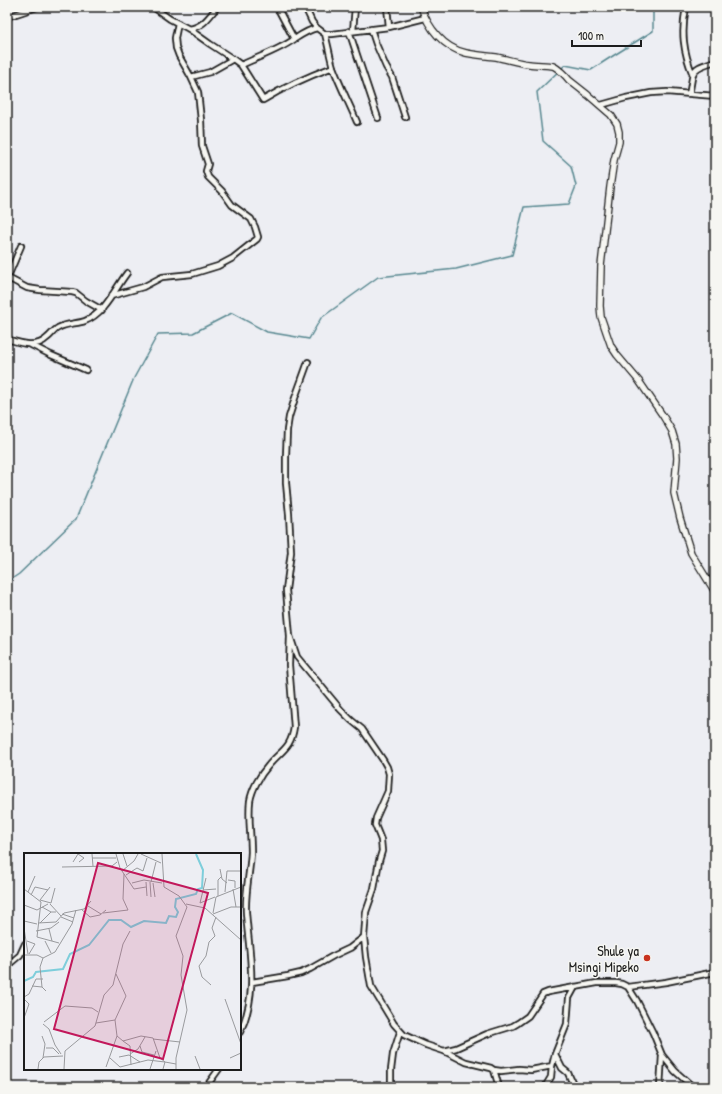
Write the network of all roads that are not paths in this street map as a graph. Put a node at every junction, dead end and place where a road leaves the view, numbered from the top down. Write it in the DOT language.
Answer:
graph roads {
  1 [pos="37,7"];
  2 [pos="217,7"];
  3 [pos="277,7"];
  4 [pos="305,7"];
  5 [pos="355,7"];
  6 [pos="387,7"];
  7 [pos="421,7"];
  8 [pos="686,7"];
  9 [pos="155,8"];
  10 [pos="7,17"];
  11 [pos="425,18"];
  12 [pos="178,23"];
  13 [pos="201,25"];
  14 [pos="388,27"];
  15 [pos="317,28"];
  16 [pos="188,29"];
  17 [pos="371,29"];
  18 [pos="351,31"];
  19 [pos="325,34"];
  20 [pos="198,36"];
  21 [pos="294,39"];
  22 [pos="234,59"];
  23 [pos="715,61"];
  24 [pos="241,65"];
  25 [pos="334,67"];
  26 [pos="693,74"];
  27 [pos="192,77"];
  28 [pos="688,94"];
  29 [pos="715,96"];
  30 [pos="601,105"];
  31 [pos="404,117"];
  32 [pos="378,118"];
  33 [pos="357,122"];
  34 [pos="21,246"];
  35 [pos="126,273"];
  36 [pos="7,279"];
  37 [pos="111,296"];
  38 [pos="102,310"];
  39 [pos="7,339"];
  40 [pos="31,345"];
  41 [pos="308,362"];
  42 [pos="86,370"];
  43 [pos="715,592"];
  44 [pos="290,636"];
  45 [pos="241,912"];
  46 [pos="246,912"];
  47 [pos="364,937"];
  48 [pos="24,946"];
  49 [pos="7,966"];
  50 [pos="715,972"];
  51 [pos="252,982"];
  52 [pos="575,987"];
  53 [pos="628,987"];
  54 [pos="241,1030"];
  55 [pos="400,1032"];
  56 [pos="444,1051"];
  57 [pos="555,1054"];
  58 [pos="662,1055"];
  59 [pos="552,1066"];
  60 [pos="218,1070"];
  61 [pos="494,1070"];
  62 [pos="206,1087"];
  63 [pos="391,1087"];
  64 [pos="499,1087"];
  65 [pos="545,1087"];
  66 [pos="578,1087"];
  67 [pos="660,1087"];
  68 [pos="693,1087"];
  1 -- 10 [label="street"];
  2 -- 13 [label="street"];
  3 -- 21 [label="street"];
  4 -- 15 [label="street"];
  5 -- 18 [label="street"];
  6 -- 14 [label="street"];
  7 -- 11 [label="street"];
  8 -- 26 [label="street"];
  9 -- 12 [label="street"];
  11 -- 14 [label="street"];
  11 -- 30 [label="street"];
  12 -- 16 [label="street"];
  12 -- 27 [label="street"];
  13 -- 16 [label="street"];
  13 -- 20 [label="street"];
  14 -- 17 [label="street"];
  15 -- 19 [label="street"];
  15 -- 21 [label="street"];
  16 -- 20 [label="street"];
  17 -- 18 [label="street"];
  17 -- 31 [label="street"];
  18 -- 19 [label="street"];
  18 -- 32 [label="street"];
  19 -- 25 [label="street"];
  20 -- 22 [label="street"];
  21 -- 24 [label="street"];
  22 -- 24 [label="street"];
  22 -- 27 [label="street"];
  23 -- 26 [label="street"];
  24 -- 25 [label="street"];
  25 -- 33 [label="street"];
  26 -- 28 [label="street"];
  27 -- 37 [label="street"];
  28 -- 29 [label="street"];
  28 -- 30 [label="street"];
  30 -- 43 [label="street"];
  34 -- 36 [label="street"];
  35 -- 37 [label="street"];
  36 -- 38 [label="street"];
  37 -- 38 [label="street"];
  38 -- 40 [label="street"];
  39 -- 40 [label="street"];
  40 -- 42 [label="street"];
  41 -- 44 [label="street"];
  44 -- 46 [label="street"];
  44 -- 47 [label="street"];
  45 -- 46 [label="street"];
  46 -- 51 [label="street"];
  47 -- 51 [label="street"];
  47 -- 55 [label="street"];
  48 -- 49 [label="street"];
  50 -- 53 [label="street"];
  51 -- 54 [label="street"];
  52 -- 53 [label="street"];
  52 -- 56 [label="street"];
  52 -- 57 [label="street"];
  53 -- 58 [label="street"];
  55 -- 56 [label="street"];
  55 -- 63 [label="street"];
  56 -- 61 [label="street"];
  57 -- 59 [label="street"];
  57 -- 66 [label="street"];
  58 -- 67 [label="street"];
  58 -- 68 [label="street"];
  59 -- 61 [label="street"];
  59 -- 65 [label="street"];
  60 -- 62 [label="street"];
  61 -- 64 [label="street"];
}
